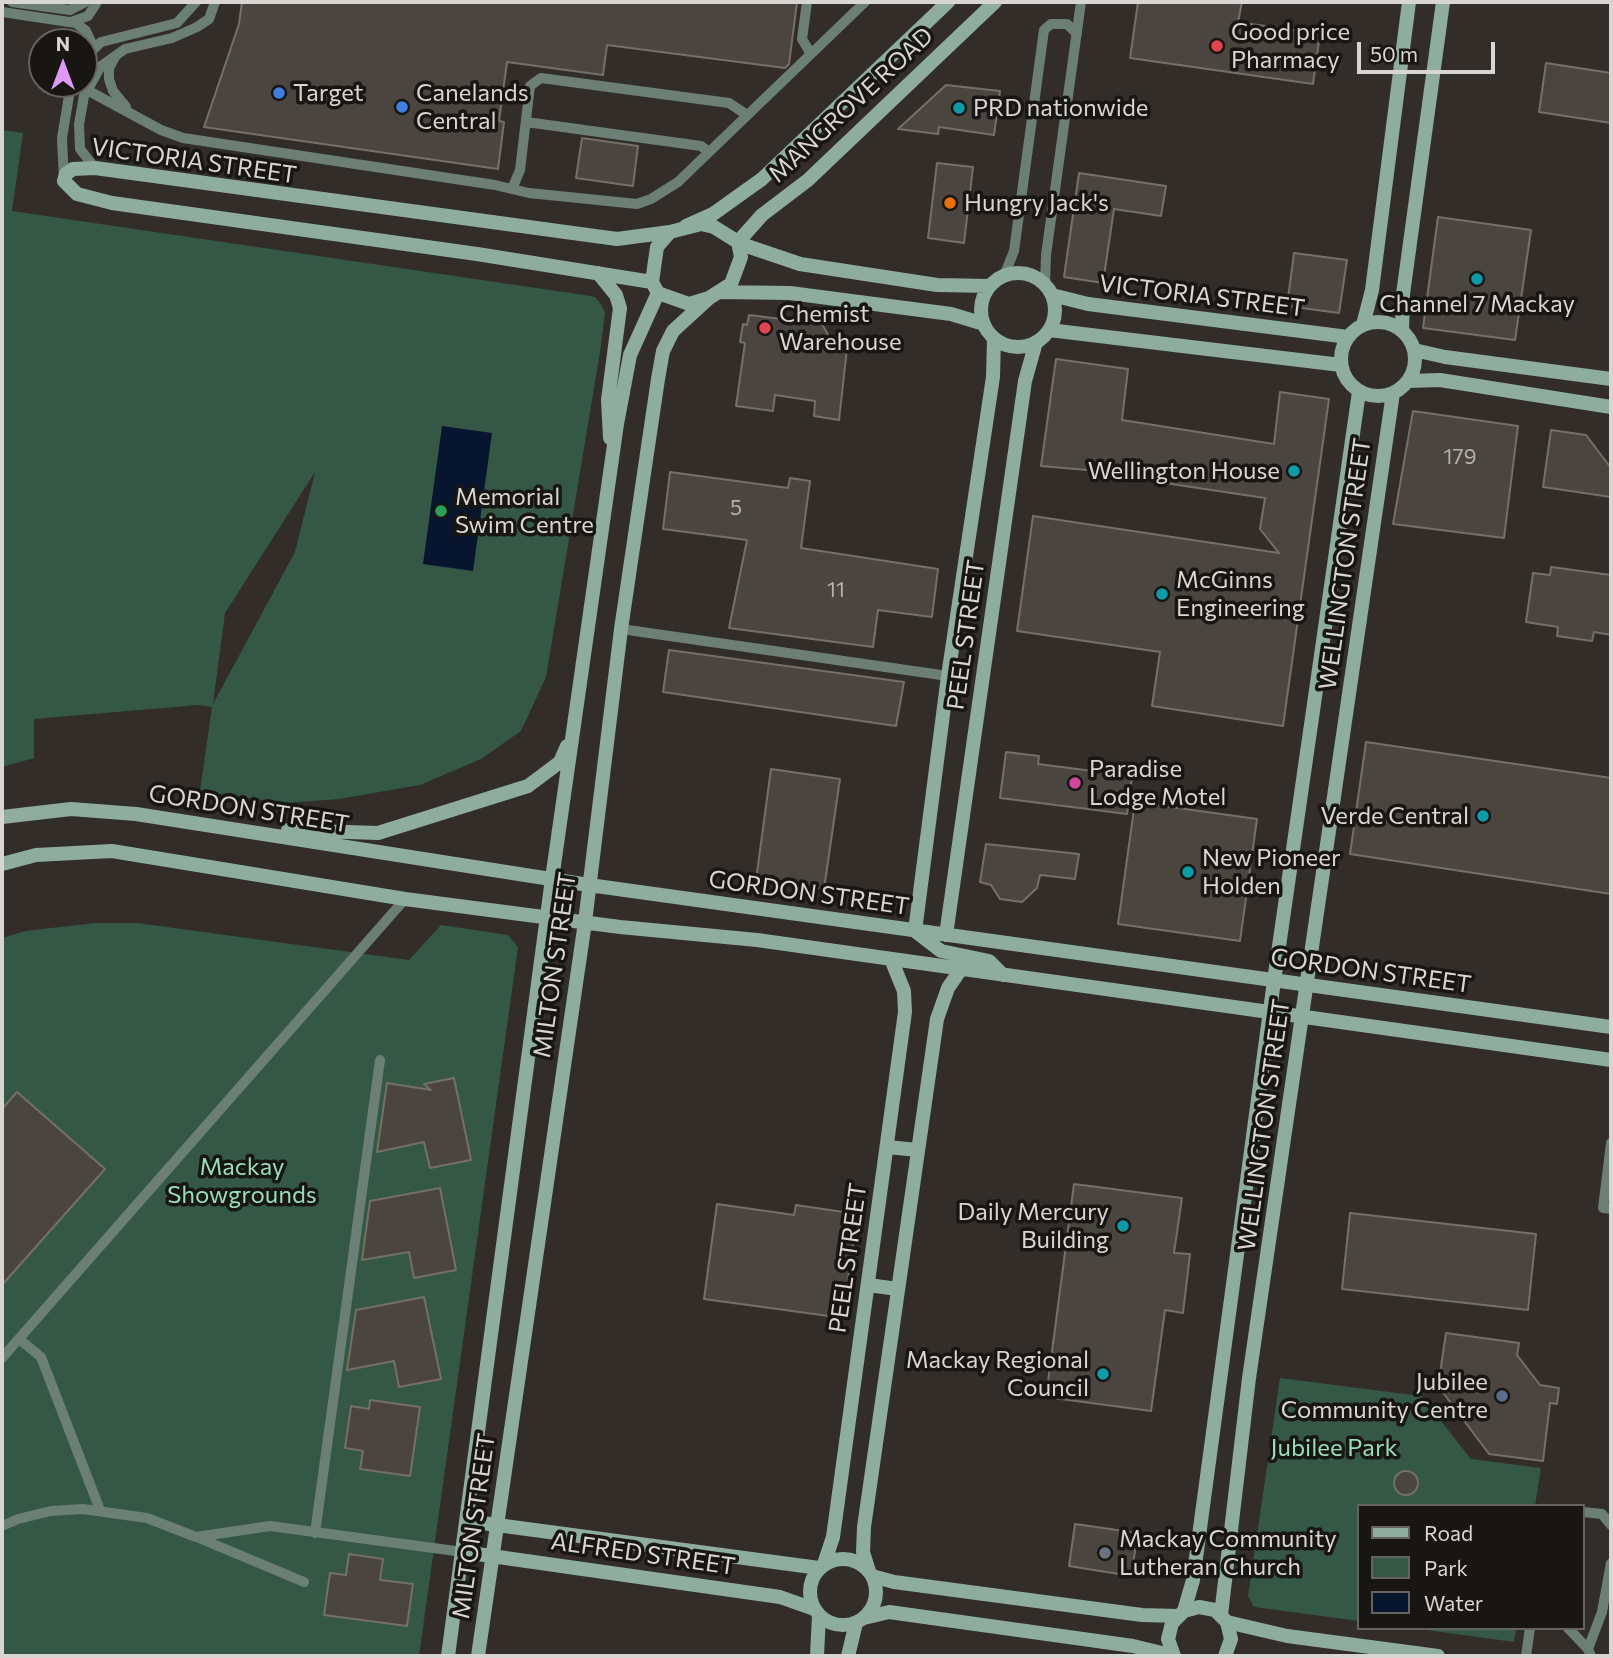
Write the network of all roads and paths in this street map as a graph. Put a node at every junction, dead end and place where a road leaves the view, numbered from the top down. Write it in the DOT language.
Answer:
graph roads {
  1 [pos="12,2"];
  2 [pos="85,2"];
  3 [pos="97,2"];
  4 [pos="196,2"];
  5 [pos="215,2"];
  6 [pos="807,2"];
  7 [pos="865,2"];
  8 [pos="948,2"];
  9 [pos="995,2"];
  10 [pos="1081,2"];
  11 [pos="1409,2"];
  12 [pos="1443,2"];
  13 [pos="2,12"];
  14 [pos="71,22"];
  15 [pos="83,28"];
  16 [pos="1077,34"];
  17 [pos="98,44"];
  18 [pos="125,49"];
  19 [pos="811,54"];
  20 [pos="98,69"];
  21 [pos="98,94"];
  22 [pos="69,98"];
  23 [pos="83,98"];
  24 [pos="747,115"];
  25 [pos="136,116"];
  26 [pos="526,122"];
  27 [pos="709,152"];
  28 [pos="95,168"];
  29 [pos="64,181"];
  30 [pos="512,189"];
  31 [pos="686,226"];
  32 [pos="670,232"];
  33 [pos="738,243"];
  34 [pos="598,273"];
  35 [pos="1004,275"];
  36 [pos="990,286"];
  37 [pos="655,288"];
  38 [pos="1049,290"];
  39 [pos="715,295"];
  40 [pos="984,324"];
  41 [pos="1363,325"];
  42 [pos="1049,330"];
  43 [pos="1402,331"];
  44 [pos="1348,337"];
  45 [pos="994,338"];
  46 [pos="1036,342"];
  47 [pos="1414,350"];
  48 [pos="1340,365"];
  49 [pos="1611,379"];
  50 [pos="1408,381"];
  51 [pos="1359,391"];
  52 [pos="1393,393"];
  53 [pos="1611,407"];
  54 [pos="612,457"];
  55 [pos="621,629"];
  56 [pos="948,676"];
  57 [pos="574,734"];
  58 [pos="2,817"];
  59 [pos="220,826"];
  60 [pos="2,864"];
  61 [pos="552,879"];
  62 [pos="589,885"];
  63 [pos="405,898"];
  64 [pos="546,917"];
  65 [pos="584,922"];
  66 [pos="915,930"];
  67 [pos="946,935"];
  68 [pos="891,959"];
  69 [pos="961,969"];
  70 [pos="1003,975"];
  71 [pos="1274,981"];
  72 [pos="1308,985"];
  73 [pos="1271,1011"];
  74 [pos="1304,1015"];
  75 [pos="1611,1027"];
  76 [pos="380,1060"];
  77 [pos="1611,1060"];
  78 [pos="1611,1143"];
  79 [pos="887,1147"];
  80 [pos="918,1150"];
  81 [pos="1611,1209"];
  82 [pos="867,1284"];
  83 [pos="898,1289"];
  84 [pos="19,1339"];
  85 [pos="2,1358"];
  86 [pos="100,1510"];
  87 [pos="1585,1512"];
  88 [pos="467,1521"];
  89 [pos="497,1525"];
  90 [pos="1611,1525"];
  91 [pos="2,1526"];
  92 [pos="314,1533"];
  93 [pos="196,1537"];
  94 [pos="463,1552"];
  95 [pos="492,1556"];
  96 [pos="1611,1563"];
  97 [pos="822,1566"];
  98 [pos="871,1573"];
  99 [pos="304,1581"];
  100 [pos="817,1612"];
  101 [pos="1181,1613"];
  102 [pos="1224,1619"];
  103 [pos="860,1620"];
  104 [pos="1530,1630"];
  105 [pos="1570,1630"];
  106 [pos="1590,1653"];
  107 [pos="448,1656"];
  108 [pos="478,1656"];
  109 [pos="817,1656"];
  110 [pos="848,1656"];
  111 [pos="1174,1656"];
  112 [pos="1225,1656"];
  113 [pos="1438,1656"];
  114 [pos="1526,1656"];
  1 -- 2 [label="lane"];
  3 -- 14 [label="lane"];
  4 -- 17 [label="lane"];
  5 -- 18 [label="lane"];
  6 -- 19 [label="lane"];
  7 -- 19 [label="lane"];
  8 -- 31 [label="street, MANGROVE ROAD"];
  9 -- 33 [label="street, MANGROVE ROAD"];
  10 -- 16 [label="lane"];
  11 -- 41 [label="street"];
  12 -- 43 [label="street"];
  13 -- 14 [label="lane"];
  14 -- 15 [label="lane"];
  16 -- 35 [label="lane"];
  16 -- 38 [label="lane"];
  18 -- 20 [label="lane"];
  18 -- 25 [label="lane"];
  19 -- 24 [label="lane"];
  21 -- 25 [label="lane"];
  22 -- 29 [label="lane"];
  23 -- 28 [label="lane"];
  24 -- 26 [label="lane"];
  24 -- 27 [label="lane"];
  25 -- 30 [label="lane"];
  26 -- 27 [label="lane"];
  26 -- 30 [label="lane"];
  27 -- 30 [label="lane"];
  28 -- 29 [label="street, VICTORIA STREET"];
  28 -- 32 [label="street, VICTORIA STREET"];
  29 -- 34 [label="street, VICTORIA STREET"];
  31 -- 32 [label="street"];
  31 -- 33 [label="street"];
  32 -- 37 [label="street"];
  33 -- 36 [label="street"];
  33 -- 39 [label="street"];
  34 -- 37 [label="street, VICTORIA STREET"];
  34 -- 54 [label="street"];
  35 -- 36 [label="street"];
  35 -- 38 [label="street"];
  36 -- 40 [label="street"];
  37 -- 39 [label="street"];
  37 -- 54 [label="street, MILTON STREET"];
  38 -- 42 [label="street"];
  38 -- 44 [label="street, VICTORIA STREET"];
  39 -- 40 [label="street"];
  39 -- 55 [label="street, MILTON STREET"];
  40 -- 45 [label="street"];
  41 -- 43 [label="street"];
  41 -- 44 [label="street"];
  42 -- 46 [label="street"];
  42 -- 48 [label="street"];
  43 -- 47 [label="street"];
  44 -- 48 [label="street"];
  45 -- 46 [label="street"];
  45 -- 56 [label="street, PEEL STREET"];
  46 -- 67 [label="street, PEEL STREET"];
  47 -- 49 [label="street"];
  47 -- 50 [label="street"];
  48 -- 51 [label="street"];
  50 -- 52 [label="street"];
  50 -- 53 [label="street"];
  51 -- 52 [label="street"];
  51 -- 71 [label="street, WELLINGTON STREET"];
  52 -- 72 [label="street, WELLINGTON STREET"];
  54 -- 57 [label="street, MILTON STREET"];
  55 -- 56 [label="lane"];
  55 -- 62 [label="street, MILTON STREET"];
  56 -- 66 [label="street, PEEL STREET"];
  57 -- 59 [label="street"];
  57 -- 61 [label="street, MILTON STREET"];
  58 -- 59 [label="street, GORDON STREET"];
  59 -- 61 [label="street, GORDON STREET"];
  60 -- 63 [label="street"];
  61 -- 62 [label="street, GORDON STREET"];
  61 -- 64 [label="street, MILTON STREET"];
  62 -- 65 [label="street, MILTON STREET"];
  62 -- 66 [label="street, GORDON STREET"];
  63 -- 64 [label="street"];
  63 -- 84 [label="lane"];
  64 -- 65 [label="street"];
  64 -- 88 [label="street, MILTON STREET"];
  65 -- 68 [label="street"];
  65 -- 89 [label="street, MILTON STREET"];
  66 -- 67 [label="street, GORDON STREET"];
  66 -- 70 [label="street"];
  67 -- 71 [label="street, GORDON STREET"];
  68 -- 69 [label="street"];
  68 -- 79 [label="street, PEEL STREET"];
  69 -- 70 [label="street"];
  69 -- 80 [label="street"];
  70 -- 73 [label="street"];
  71 -- 72 [label="street, GORDON STREET"];
  71 -- 73 [label="street, WELLINGTON STREET"];
  72 -- 74 [label="street, WELLINGTON STREET"];
  72 -- 75 [label="street, GORDON STREET"];
  73 -- 74 [label="street"];
  73 -- 101 [label="street, WELLINGTON STREET"];
  74 -- 77 [label="street"];
  74 -- 102 [label="street, WELLINGTON STREET"];
  76 -- 92 [label="lane"];
  78 -- 81 [label="lane"];
  79 -- 80 [label="street"];
  79 -- 82 [label="street, PEEL STREET"];
  80 -- 83 [label="street"];
  82 -- 83 [label="street"];
  82 -- 97 [label="street, PEEL STREET"];
  83 -- 98 [label="street"];
  84 -- 85 [label="lane"];
  84 -- 86 [label="lane"];
  86 -- 91 [label="lane"];
  86 -- 93 [label="lane"];
  87 -- 90 [label="lane"];
  88 -- 89 [label="street, ALFRED STREET"];
  88 -- 94 [label="street, MILTON STREET"];
  89 -- 95 [label="street, MILTON STREET"];
  89 -- 97 [label="street, ALFRED STREET"];
  92 -- 93 [label="lane"];
  92 -- 94 [label="lane"];
  93 -- 99 [label="lane"];
  94 -- 95 [label="street, ALFRED STREET"];
  94 -- 107 [label="street, MILTON STREET"];
  95 -- 100 [label="street, ALFRED STREET"];
  95 -- 108 [label="street, MILTON STREET"];
  96 -- 106 [label="lane"];
  97 -- 98 [label="street"];
  97 -- 100 [label="street"];
  98 -- 101 [label="street"];
  98 -- 103 [label="street"];
  100 -- 103 [label="street"];
  100 -- 109 [label="street"];
  101 -- 102 [label="street"];
  101 -- 111 [label="street, WELLINGTON STREET"];
  102 -- 112 [label="street, WELLINGTON STREET"];
  102 -- 113 [label="street"];
  103 -- 110 [label="street"];
  103 -- 111 [label="street"];
  104 -- 114 [label="lane"];
  105 -- 106 [label="lane"];
}
